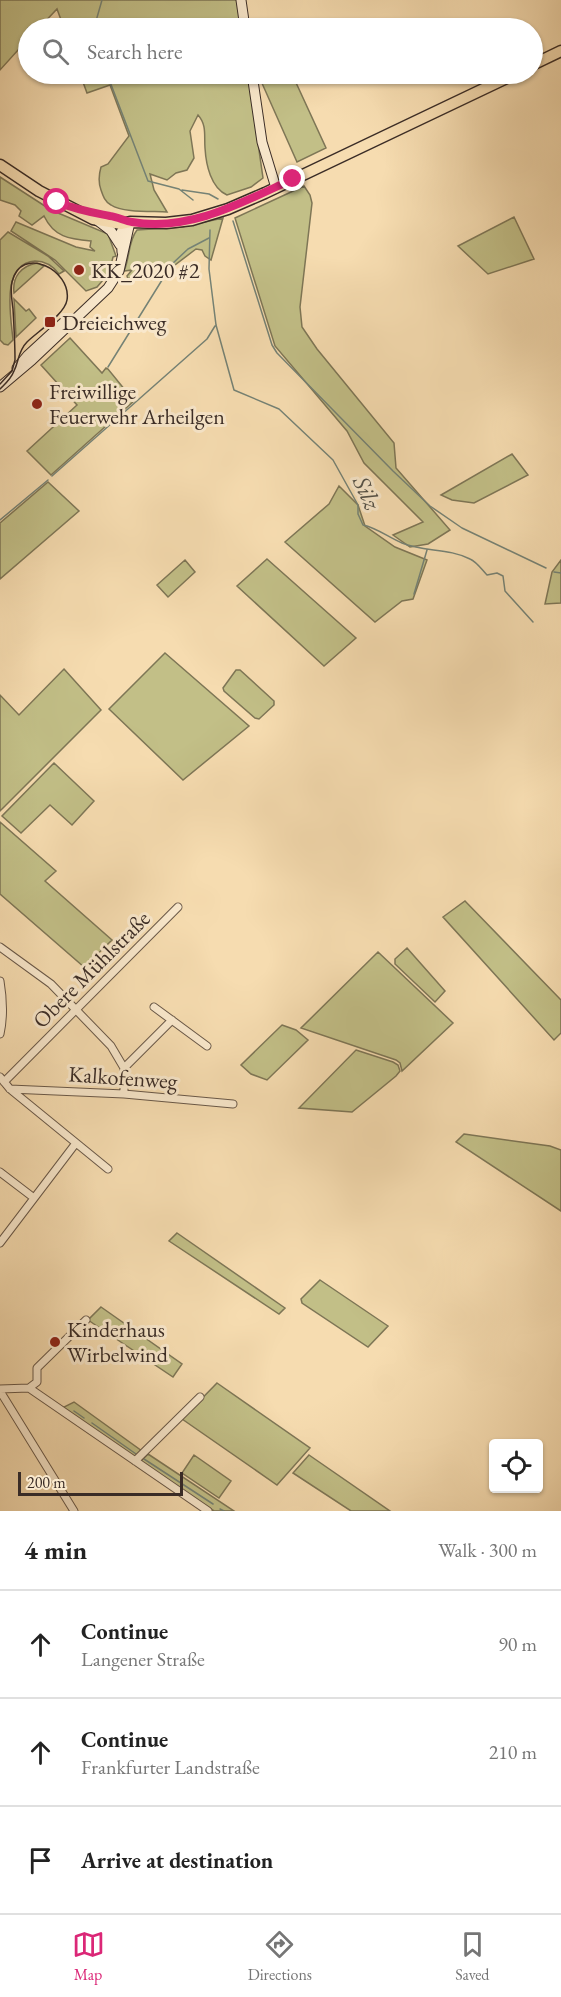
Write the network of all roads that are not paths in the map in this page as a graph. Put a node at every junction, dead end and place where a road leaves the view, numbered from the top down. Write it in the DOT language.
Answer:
graph roads {
  1 [pos="241,0"];
  2 [pos="244,18"];
  3 [pos="561,51"];
  4 [pos="543,60"];
  5 [pos="253,84"];
  6 [pos="494,84"];
  7 [pos="0,165"];
  8 [pos="276,188"];
  9 [pos="81,212"];
  10 [pos="98,221"];
  11 [pos="130,222"];
  12 [pos="121,247"];
  13 [pos="122,259"];
  14 [pos="4,383"];
  15 [pos="178,907"];
  16 [pos="0,947"];
  17 [pos="0,981"];
  18 [pos="154,1007"];
  19 [pos="76,1009"];
  20 [pos="172,1020"];
  21 [pos="0,1034"];
  22 [pos="207,1046"];
  23 [pos="124,1068"];
  24 [pos="5,1083"];
  25 [pos="0,1090"];
  26 [pos="124,1094"];
  27 [pos="233,1104"];
  28 [pos="76,1143"];
  29 [pos="108,1168"];
  30 [pos="0,1172"];
  31 [pos="34,1198"];
  32 [pos="0,1243"];
  33 [pos="86,1320"];
  34 [pos="28,1388"];
  35 [pos="0,1390"];
  36 [pos="200,1397"];
  37 [pos="135,1461"];
  38 [pos="74,1511"];
  39 [pos="208,1511"];
  1 -- 2 [label="street"];
  3 -- 4 [label="main road"];
  5 -- 8 [label="street"];
  6 -- 8 [label="main road"];
  7 -- 9 [label="main road"];
  8 -- 11 [label="main road"];
  9 -- 10 [label="main road"];
  9 -- 11 [label="main road"];
  10 -- 11 [label="main road"];
  10 -- 12 [label="street"];
  11 -- 12 [label="street"];
  11 -- 13 [label="street"];
  12 -- 13 [label="street"];
  13 -- 14 [label="street"];
  15 -- 19 [label="street, Obere Mühlstraße"];
  16 -- 19 [label="street"];
  17 -- 21 [label="street"];
  18 -- 20 [label="street"];
  19 -- 23 [label="street"];
  19 -- 24 [label="street, Obere Mühlstraße"];
  20 -- 22 [label="street"];
  20 -- 23 [label="street"];
  23 -- 26 [label="street"];
  24 -- 25 [label="street, Obere Mühlstraße"];
  24 -- 26 [label="street, Kalkofenweg"];
  24 -- 28 [label="street"];
  26 -- 27 [label="street, Kalkofenweg"];
  28 -- 29 [label="street"];
  28 -- 31 [label="street"];
  30 -- 31 [label="street"];
  31 -- 32 [label="street"];
  33 -- 34 [label="street"];
  34 -- 35 [label="street"];
  34 -- 37 [label="street"];
  35 -- 38 [label="street"];
  36 -- 37 [label="street"];
  37 -- 39 [label="street"];
}
